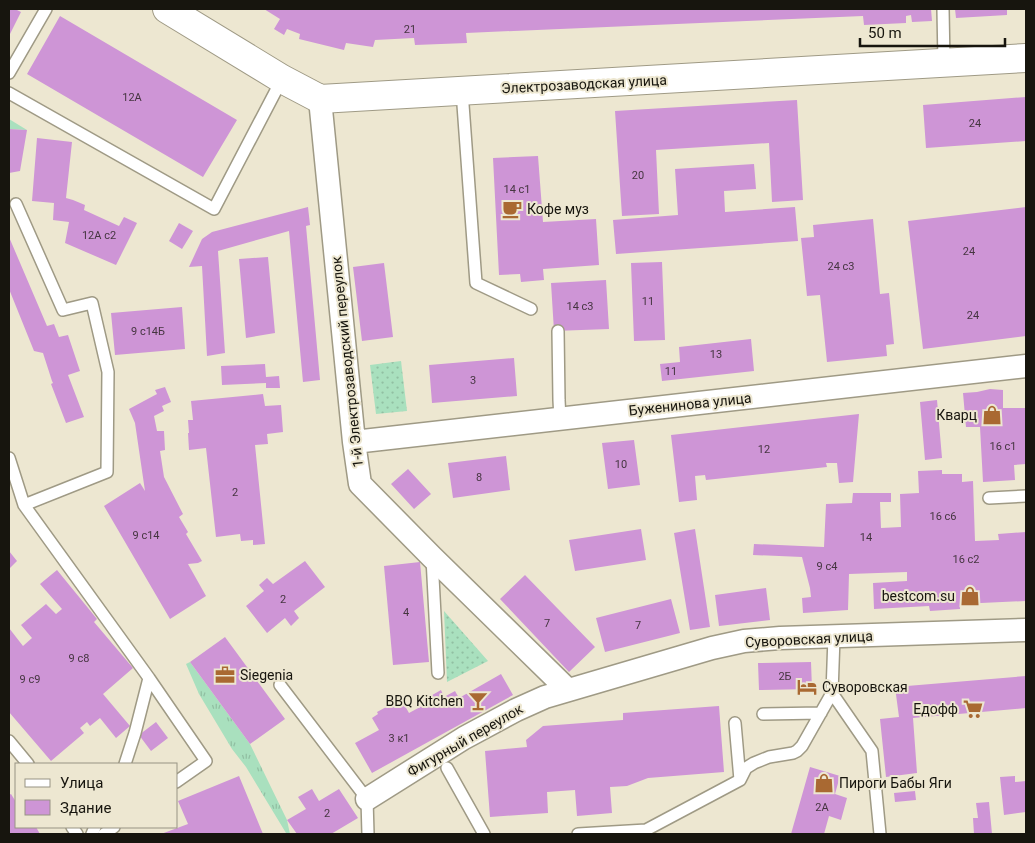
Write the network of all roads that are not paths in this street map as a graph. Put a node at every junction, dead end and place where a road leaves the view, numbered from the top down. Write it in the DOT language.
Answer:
graph roads {
  1 [pos="46,9"];
  2 [pos="167,9"];
  3 [pos="942,9"];
  4 [pos="1026,58"];
  5 [pos="944,63"];
  6 [pos="9,73"];
  7 [pos="282,79"];
  8 [pos="462,91"];
  9 [pos="9,93"];
  10 [pos="320,99"];
  11 [pos="16,204"];
  12 [pos="531,309"];
  13 [pos="558,331"];
  14 [pos="1026,366"];
  15 [pos="560,418"];
  16 [pos="354,442"];
  17 [pos="9,458"];
  18 [pos="1026,496"];
  19 [pos="988,498"];
  20 [pos="24,505"];
  21 [pos="432,557"];
  22 [pos="1026,630"];
  23 [pos="834,637"];
  24 [pos="438,674"];
  25 [pos="149,678"];
  26 [pos="280,685"];
  27 [pos="568,690"];
  28 [pos="832,693"];
  29 [pos="821,713"];
  30 [pos="763,714"];
  31 [pos="734,723"];
  32 [pos="9,741"];
  33 [pos="27,763"];
  34 [pos="125,763"];
  35 [pos="447,768"];
  36 [pos="740,780"];
  37 [pos="178,781"];
  38 [pos="367,799"];
  39 [pos="368,834"];
  40 [pos="484,834"];
  41 [pos="578,834"];
  42 [pos="880,834"];
  1 -- 6 [label="lane"];
  2 -- 7 [label="street"];
  3 -- 5 [label="lane"];
  4 -- 5 [label="street, Электрозаводская улица"];
  5 -- 8 [label="street, Электрозаводская улица"];
  7 -- 9 [label="lane"];
  7 -- 10 [label="street"];
  8 -- 10 [label="street, Электрозаводская улица"];
  8 -- 12 [label="lane"];
  10 -- 16 [label="street, 1-й Электрозаводский переулок"];
  11 -- 20 [label="lane"];
  13 -- 15 [label="lane"];
  14 -- 15 [label="street, Буженинова улица"];
  15 -- 16 [label="street, Буженинова улица"];
  16 -- 21 [label="street, 1-й Электрозаводский переулок"];
  17 -- 20 [label="lane"];
  18 -- 19 [label="lane"];
  20 -- 25 [label="lane"];
  21 -- 24 [label="lane"];
  21 -- 27 [label="street, 1-й Электрозаводский переулок"];
  22 -- 23 [label="street, Суворовская улица"];
  23 -- 27 [label="street, Суворовская улица"];
  23 -- 28 [label="lane"];
  25 -- 34 [label="lane"];
  25 -- 37 [label="lane"];
  26 -- 38 [label="lane"];
  27 -- 38 [label="street, Фигурный переулок"];
  28 -- 29 [label="lane"];
  28 -- 42 [label="lane"];
  29 -- 30 [label="lane"];
  29 -- 36 [label="lane"];
  31 -- 36 [label="lane"];
  32 -- 33 [label="lane"];
  35 -- 40 [label="lane"];
  36 -- 41 [label="lane"];
  38 -- 39 [label="lane"];
}
